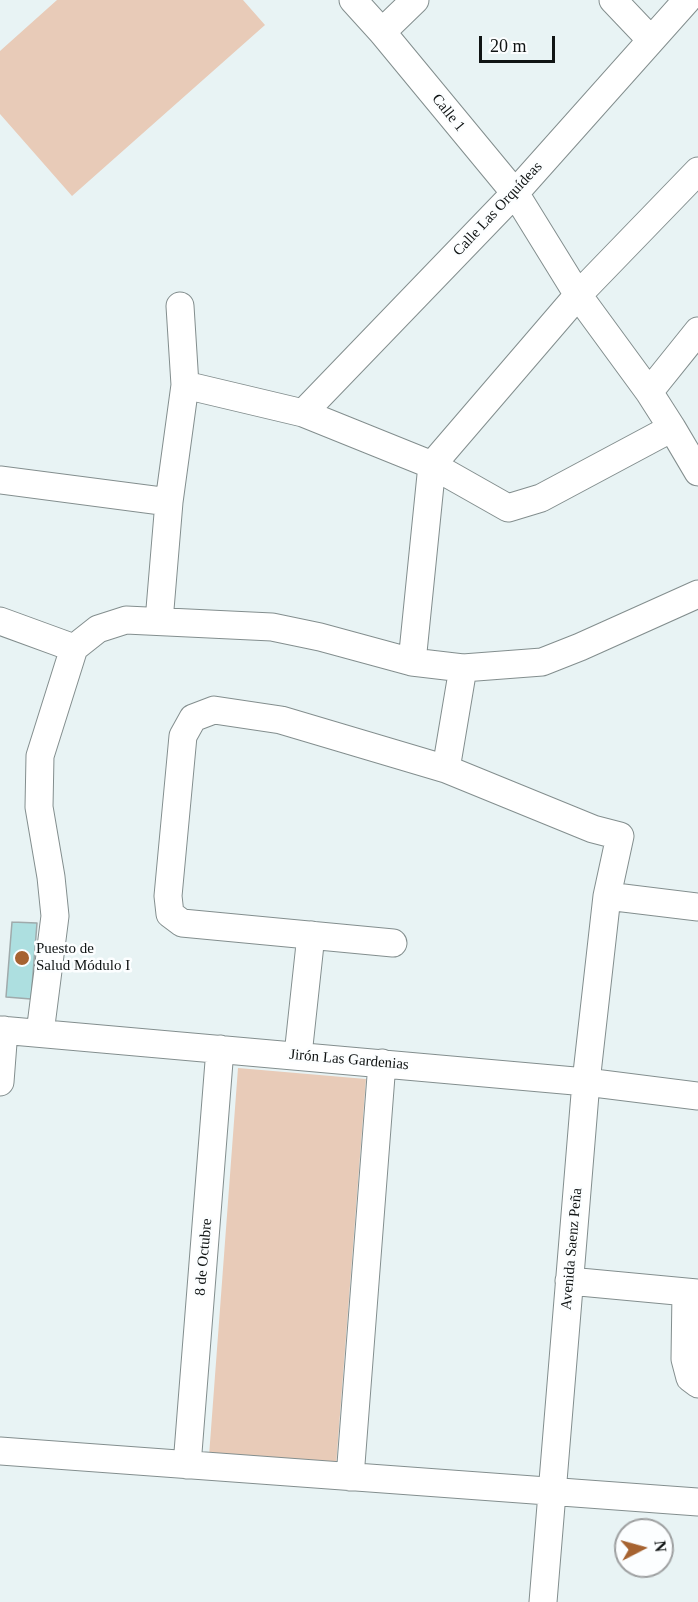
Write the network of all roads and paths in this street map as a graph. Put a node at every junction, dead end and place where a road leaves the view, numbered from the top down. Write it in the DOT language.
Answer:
graph roads {
  1 [pos="353,0"];
  2 [pos="415,0"];
  3 [pos="614,0"];
  4 [pos="687,0"];
  5 [pos="382,32"];
  6 [pos="651,40"];
  7 [pos="698,171"];
  8 [pos="514,193"];
  9 [pos="578,295"];
  10 [pos="180,306"];
  11 [pos="698,331"];
  12 [pos="185,385"];
  13 [pos="649,392"];
  14 [pos="303,413"];
  15 [pos="683,434"];
  16 [pos="432,465"];
  17 [pos="698,472"];
  18 [pos="0,480"];
  19 [pos="169,502"];
  20 [pos="698,594"];
  21 [pos="0,621"];
  22 [pos="159,621"];
  23 [pos="74,648"];
  24 [pos="412,662"];
  25 [pos="463,668"];
  26 [pos="446,769"];
  27 [pos="607,896"];
  28 [pos="698,907"];
  29 [pos="311,935"];
  30 [pos="393,943"];
  31 [pos="2,1030"];
  32 [pos="40,1033"];
  33 [pos="220,1049"];
  34 [pos="298,1055"];
  35 [pos="382,1063"];
  36 [pos="0,1082"];
  37 [pos="586,1082"];
  38 [pos="698,1096"];
  39 [pos="569,1281"];
  40 [pos="692,1292"];
  41 [pos="698,1384"];
  42 [pos="0,1451"];
  43 [pos="187,1465"];
  44 [pos="350,1477"];
  45 [pos="552,1491"];
  46 [pos="698,1502"];
  47 [pos="543,1602"];
  1 -- 5 [label="street, Calle 1"];
  2 -- 5 [label="street"];
  3 -- 6 [label="street"];
  4 -- 6 [label="street, Calle Las Orquídeas"];
  5 -- 8 [label="street, Calle 1"];
  6 -- 8 [label="street, Calle Las Orquídeas"];
  7 -- 9 [label="street"];
  8 -- 9 [label="street, Calle 1"];
  8 -- 14 [label="street, Calle Las Orquídeas"];
  9 -- 13 [label="street, Calle 1"];
  9 -- 16 [label="street"];
  10 -- 12 [label="street"];
  11 -- 13 [label="street"];
  12 -- 14 [label="street"];
  12 -- 19 [label="street"];
  13 -- 15 [label="street, Calle 1"];
  14 -- 16 [label="street"];
  15 -- 16 [label="street"];
  15 -- 17 [label="street, Calle 1"];
  16 -- 24 [label="street"];
  18 -- 19 [label="street"];
  19 -- 22 [label="street"];
  20 -- 25 [label="street"];
  21 -- 23 [label="street"];
  22 -- 23 [label="street"];
  22 -- 24 [label="street"];
  23 -- 32 [label="street"];
  24 -- 25 [label="street"];
  25 -- 26 [label="street"];
  26 -- 27 [label="street, Avenida Saenz Peña"];
  26 -- 29 [label="street"];
  27 -- 28 [label="street"];
  27 -- 37 [label="street, Avenida Saenz Peña"];
  29 -- 30 [label="street"];
  29 -- 34 [label="street"];
  31 -- 32 [label="street, Jirón Las Gardenias"];
  31 -- 36 [label="street"];
  32 -- 33 [label="street, Jirón Las Gardenias"];
  33 -- 34 [label="street, Jirón Las Gardenias"];
  33 -- 43 [label="street, 8 de Octubre"];
  34 -- 35 [label="street, Jirón Las Gardenias"];
  35 -- 37 [label="street, Jirón Las Gardenias"];
  35 -- 44 [label="street"];
  37 -- 38 [label="street, Jirón Las Gardenias"];
  37 -- 39 [label="street, Avenida Saenz Peña"];
  39 -- 40 [label="street"];
  39 -- 45 [label="street, Avenida Saenz Peña"];
  40 -- 41 [label="street"];
  42 -- 43 [label="street"];
  43 -- 44 [label="street"];
  44 -- 45 [label="street"];
  45 -- 46 [label="street"];
  45 -- 47 [label="street, Avenida Saenz Peña"];
}
